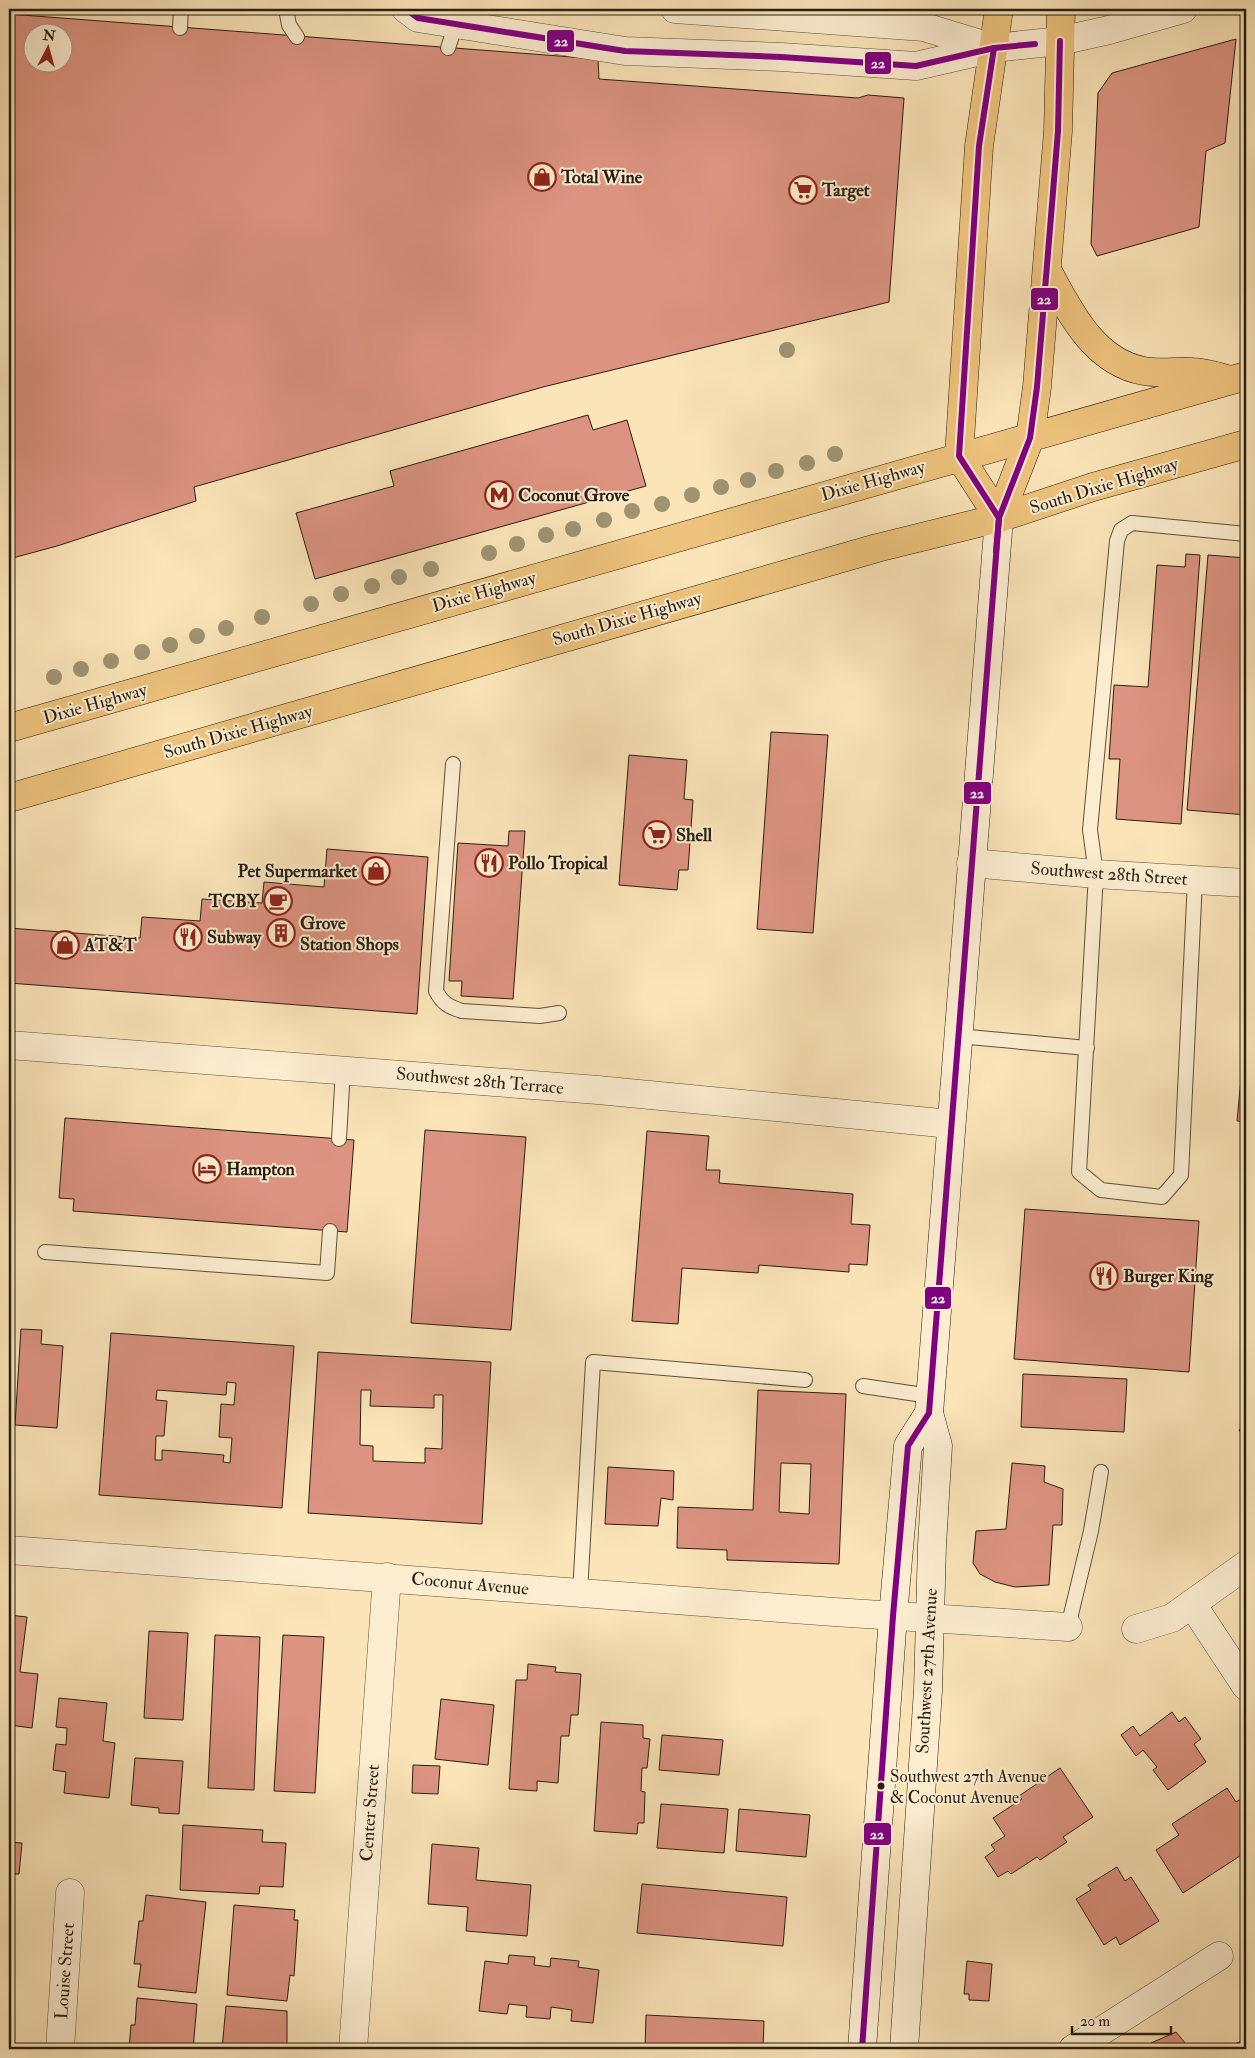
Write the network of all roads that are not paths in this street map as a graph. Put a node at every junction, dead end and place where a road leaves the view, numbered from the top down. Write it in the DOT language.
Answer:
graph roads {
  1 [pos="182,9"];
  2 [pos="286,9"];
  3 [pos="406,9"];
  4 [pos="675,9"];
  5 [pos="999,9"];
  6 [pos="1061,9"];
  7 [pos="1184,9"];
  8 [pos="711,10"];
  9 [pos="456,27"];
  10 [pos="180,28"];
  11 [pos="298,37"];
  12 [pos="1060,41"];
  13 [pos="994,48"];
  14 [pos="1047,270"];
  15 [pos="1239,378"];
  16 [pos="1030,438"];
  17 [pos="1246,444"];
  18 [pos="959,456"];
  19 [pos="999,518"];
  20 [pos="1246,534"];
  21 [pos="9,728"];
  22 [pos="453,764"];
  23 [pos="9,798"];
  24 [pos="971,863"];
  25 [pos="1096,874"];
  26 [pos="1196,880"];
  27 [pos="1246,883"];
  28 [pos="559,1013"];
  29 [pos="958,1036"];
  30 [pos="9,1045"];
  31 [pos="1087,1048"];
  32 [pos="344,1069"];
  33 [pos="952,1124"];
  34 [pos="339,1139"];
  35 [pos="330,1231"];
  36 [pos="44,1252"];
  37 [pos="805,1380"];
  38 [pos="863,1386"];
  39 [pos="930,1404"];
  40 [pos="1101,1472"];
  41 [pos="9,1550"];
  42 [pos="1246,1565"];
  43 [pos="387,1577"];
  44 [pos="580,1593"];
  45 [pos="1192,1604"];
  46 [pos="893,1616"];
  47 [pos="930,1618"];
  48 [pos="1068,1627"];
  49 [pos="1136,1629"];
  50 [pos="1246,1686"];
  51 [pos="70,1893"];
  52 [pos="1219,1956"];
  53 [pos="60,2049"];
  54 [pos="353,2049"];
  55 [pos="862,2049"];
  56 [pos="904,2049"];
  57 [pos="1073,2049"];
  1 -- 10 [label="lane"];
  2 -- 11 [label="lane"];
  3 -- 9 [label="street"];
  4 -- 8 [label="street"];
  5 -- 13 [label="highway"];
  6 -- 12 [label="highway, Southwest 27th Avenue"];
  7 -- 12 [label="street"];
  8 -- 13 [label="street"];
  9 -- 13 [label="street"];
  12 -- 13 [label="street"];
  12 -- 14 [label="highway, Southwest 27th Avenue"];
  13 -- 18 [label="highway"];
  14 -- 15 [label="highway"];
  14 -- 16 [label="highway, Southwest 27th Avenue"];
  15 -- 16 [label="highway"];
  16 -- 18 [label="highway"];
  16 -- 19 [label="highway, Southwest 27th Avenue"];
  17 -- 19 [label="highway, South Dixie Highway"];
  18 -- 19 [label="highway"];
  18 -- 21 [label="highway, Dixie Highway"];
  19 -- 23 [label="highway, South Dixie Highway"];
  19 -- 24 [label="street, Southwest 27th Avenue"];
  20 -- 25 [label="lane"];
  22 -- 28 [label="lane"];
  24 -- 25 [label="street, Southwest 28th Street"];
  24 -- 29 [label="street, Southwest 27th Avenue"];
  25 -- 26 [label="street, Southwest 28th Street"];
  25 -- 31 [label="lane"];
  26 -- 27 [label="street, Southwest 28th Street"];
  26 -- 31 [label="lane"];
  29 -- 31 [label="lane"];
  29 -- 33 [label="street, Southwest 27th Avenue"];
  30 -- 32 [label="street, Southwest 28th Terrace"];
  32 -- 33 [label="street, Southwest 28th Terrace"];
  32 -- 34 [label="lane"];
  33 -- 39 [label="street, Southwest 27th Avenue"];
  35 -- 36 [label="lane"];
  37 -- 44 [label="lane"];
  38 -- 39 [label="lane"];
  39 -- 46 [label="street, Southwest 27th Avenue"];
  39 -- 47 [label="street, Southwest 27th Avenue"];
  40 -- 48 [label="lane"];
  41 -- 43 [label="street, Coconut Avenue"];
  42 -- 45 [label="street"];
  43 -- 44 [label="street, Coconut Avenue"];
  43 -- 54 [label="street, Center Street"];
  44 -- 46 [label="street, Coconut Avenue"];
  45 -- 49 [label="street"];
  45 -- 50 [label="street"];
  46 -- 47 [label="street, Coconut Avenue"];
  46 -- 55 [label="street, Southwest 27th Avenue"];
  47 -- 48 [label="street, Coconut Avenue"];
  47 -- 56 [label="street, Southwest 27th Avenue"];
  51 -- 53 [label="street, Louise Street"];
  52 -- 57 [label="street"];
}
